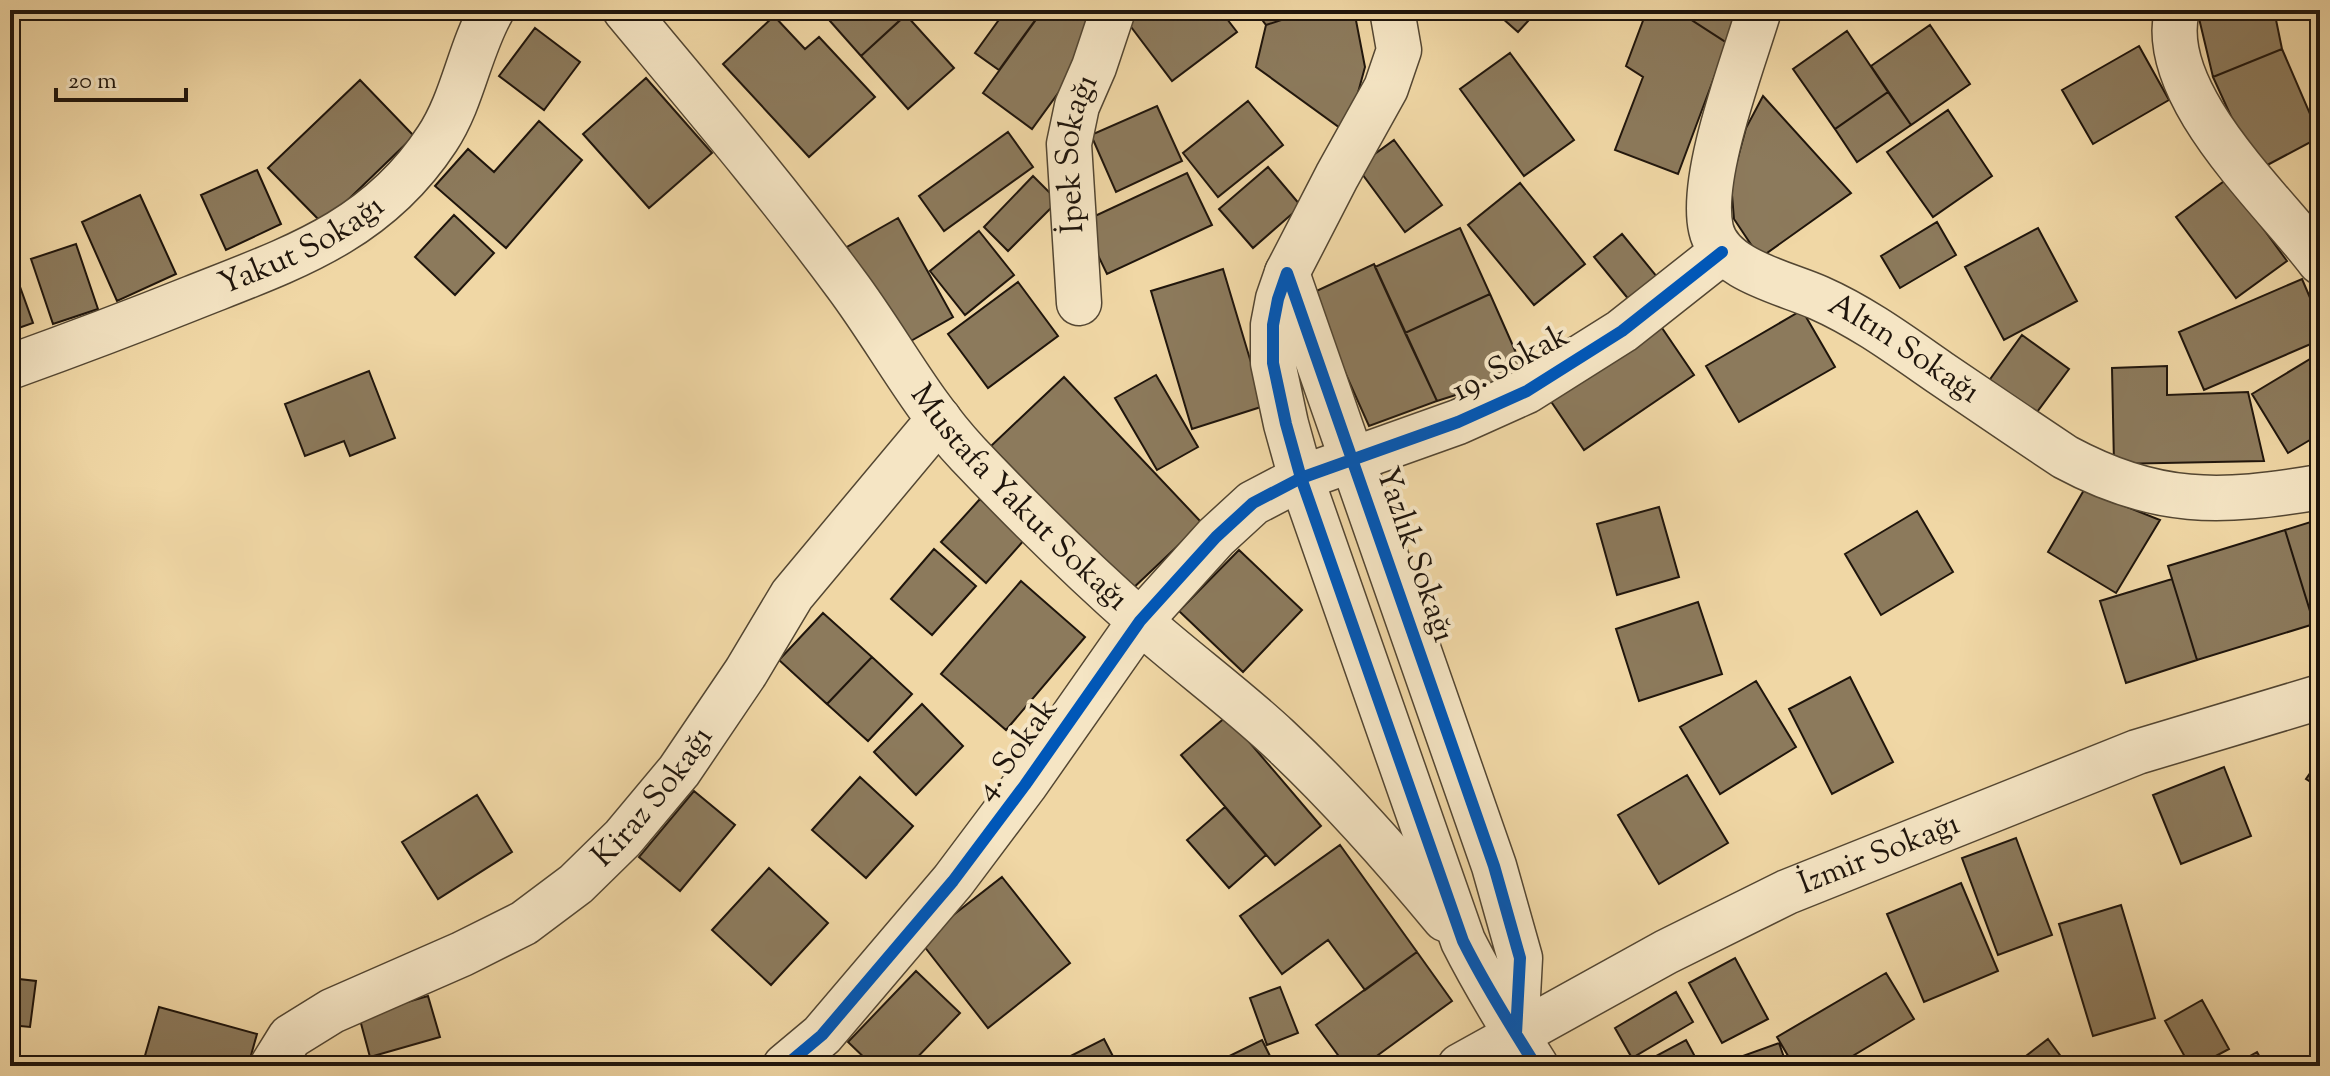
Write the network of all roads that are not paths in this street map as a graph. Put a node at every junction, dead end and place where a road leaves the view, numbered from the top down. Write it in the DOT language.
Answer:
graph roads {
  1 [pos="492,10"];
  2 [pos="625,10"];
  3 [pos="1113,10"];
  4 [pos="1392,10"];
  5 [pos="1759,10"];
  6 [pos="2177,10"];
  7 [pos="1722,252"];
  8 [pos="2320,262"];
  9 [pos="1287,273"];
  10 [pos="1079,303"];
  11 [pos="10,367"];
  12 [pos="939,419"];
  13 [pos="1354,460"];
  14 [pos="1301,478"];
  15 [pos="2320,487"];
  16 [pos="1140,621"];
  17 [pos="2320,697"];
  18 [pos="1463,941"];
  19 [pos="1526,1050"];
  20 [pos="272,1066"];
  21 [pos="785,1066"];
  22 [pos="1460,1066"];
  1 -- 11 [label="street, Yakut Sokağı"];
  2 -- 12 [label="street, Mustafa Yakut Sokağı"];
  3 -- 10 [label="street, İpek Sokağı"];
  4 -- 9 [label="street"];
  5 -- 7 [label="street"];
  6 -- 8 [label="street"];
  7 -- 13 [label="street, 19. Sokak"];
  7 -- 15 [label="street, Altın Sokağı"];
  9 -- 13 [label="street, Yazlık Sokağı"];
  9 -- 14 [label="street"];
  12 -- 16 [label="street, Mustafa Yakut Sokağı"];
  12 -- 20 [label="street, Kiraz Sokağı"];
  13 -- 14 [label="street, 19. Sokak"];
  13 -- 19 [label="street, Yazlık Sokağı"];
  14 -- 16 [label="street, 4. Sokak"];
  14 -- 18 [label="street"];
  16 -- 18 [label="street, Mustafa Yakut Sokağı"];
  16 -- 21 [label="street, 4. Sokak"];
  17 -- 19 [label="street, İzmir Sokağı"];
  18 -- 19 [label="street"];
  19 -- 22 [label="street, İzmir Sokağı"];
}
